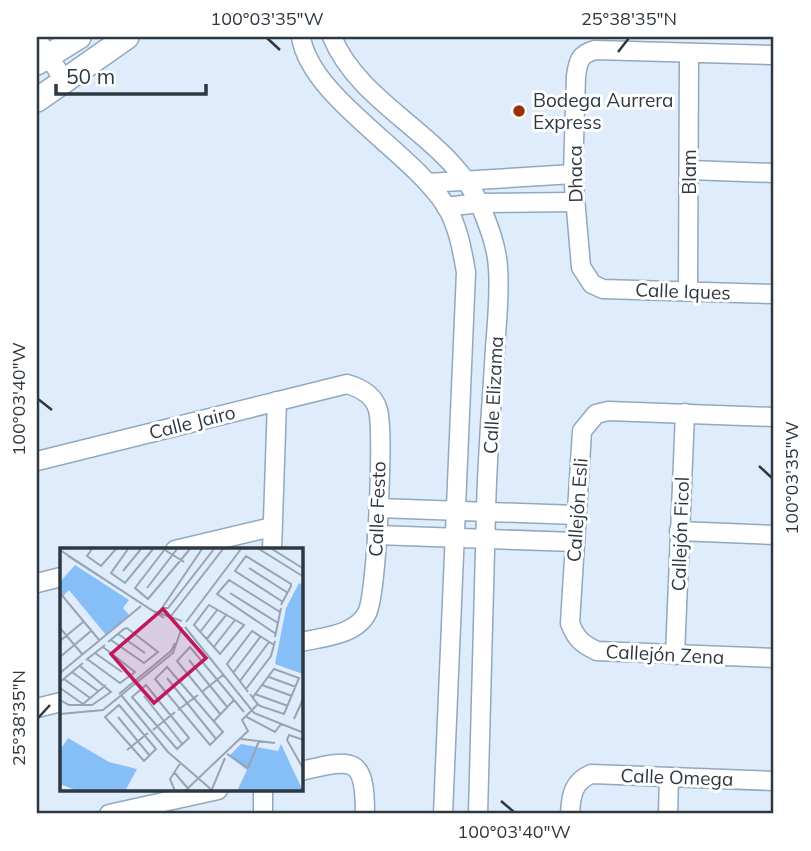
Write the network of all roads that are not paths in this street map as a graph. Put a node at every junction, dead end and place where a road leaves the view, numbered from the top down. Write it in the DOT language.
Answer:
graph roads {
  1 [pos="79,37"];
  2 [pos="127,37"];
  3 [pos="301,37"];
  4 [pos="332,37"];
  5 [pos="41,53"];
  6 [pos="689,53"];
  7 [pos="774,55"];
  8 [pos="66,83"];
  9 [pos="37,100"];
  10 [pos="689,170"];
  11 [pos="774,173"];
  12 [pos="573,174"];
  13 [pos="464,180"];
  14 [pos="428,183"];
  15 [pos="574,202"];
  16 [pos="479,203"];
  17 [pos="446,207"];
  18 [pos="592,284"];
  19 [pos="688,291"];
  20 [pos="774,294"];
  21 [pos="347,384"];
  22 [pos="277,401"];
  23 [pos="685,413"];
  24 [pos="774,416"];
  25 [pos="37,461"];
  26 [pos="378,508"];
  27 [pos="454,512"];
  28 [pos="486,513"];
  29 [pos="576,515"];
  30 [pos="272,527"];
  31 [pos="679,531"];
  32 [pos="774,534"];
  33 [pos="377,535"];
  34 [pos="453,537"];
  35 [pos="486,538"];
  36 [pos="575,542"];
  37 [pos="183,548"];
  38 [pos="272,548"];
  39 [pos="60,577"];
  40 [pos="37,583"];
  41 [pos="570,623"];
  42 [pos="303,642"];
  43 [pos="675,655"];
  44 [pos="774,658"];
  45 [pos="60,702"];
  46 [pos="37,708"];
  47 [pos="303,770"];
  48 [pos="669,778"];
  49 [pos="774,781"];
  50 [pos="209,792"];
  51 [pos="263,792"];
  52 [pos="109,814"];
  53 [pos="263,814"];
  54 [pos="365,814"];
  55 [pos="443,814"];
  56 [pos="478,814"];
  57 [pos="570,814"];
  58 [pos="668,814"];
  1 -- 5 [label="street"];
  2 -- 8 [label="street"];
  3 -- 14 [label="street, Calle Elizama"];
  4 -- 13 [label="street, Calle Elizama"];
  5 -- 8 [label="street"];
  6 -- 7 [label="street"];
  6 -- 10 [label="street, Blam"];
  6 -- 12 [label="street, Dhaca"];
  8 -- 9 [label="street"];
  10 -- 11 [label="street"];
  10 -- 19 [label="street, Blam"];
  12 -- 13 [label="street"];
  12 -- 15 [label="street, Dhaca"];
  13 -- 14 [label="street"];
  13 -- 16 [label="street, Calle Elizama"];
  14 -- 17 [label="street, Calle Elizama"];
  15 -- 16 [label="street"];
  15 -- 18 [label="street, Dhaca"];
  16 -- 17 [label="street"];
  16 -- 28 [label="street, Calle Elizama"];
  17 -- 27 [label="street, Calle Elizama"];
  18 -- 19 [label="street, Calle Iques"];
  19 -- 20 [label="street, Calle Iques"];
  21 -- 22 [label="street, Calle Jairo"];
  21 -- 26 [label="street, Calle Festo"];
  22 -- 25 [label="street, Calle Jairo"];
  22 -- 30 [label="street"];
  23 -- 24 [label="street"];
  23 -- 29 [label="street, Callejón Esli"];
  23 -- 31 [label="street, Callejón Ficol"];
  26 -- 27 [label="street"];
  26 -- 33 [label="street, Calle Festo"];
  27 -- 28 [label="street"];
  27 -- 34 [label="street, Calle Elizama"];
  28 -- 29 [label="street"];
  28 -- 35 [label="street, Calle Elizama"];
  29 -- 36 [label="street, Callejón Esli"];
  30 -- 37 [label="street"];
  30 -- 38 [label="street"];
  31 -- 32 [label="street"];
  31 -- 43 [label="street, Callejón Ficol"];
  33 -- 34 [label="street"];
  33 -- 42 [label="street, Calle Festo"];
  34 -- 35 [label="street"];
  34 -- 55 [label="street, Calle Elizama"];
  35 -- 36 [label="street"];
  35 -- 56 [label="street, Calle Elizama"];
  36 -- 41 [label="street, Callejón Esli"];
  39 -- 40 [label="street"];
  41 -- 43 [label="street, Callejón Zena"];
  43 -- 44 [label="street, Callejón Zena"];
  45 -- 46 [label="street"];
  47 -- 54 [label="street"];
  48 -- 49 [label="street, Calle Omega"];
  48 -- 57 [label="street, Calle Omega"];
  48 -- 58 [label="street"];
  50 -- 52 [label="street"];
  51 -- 53 [label="street"];
}
